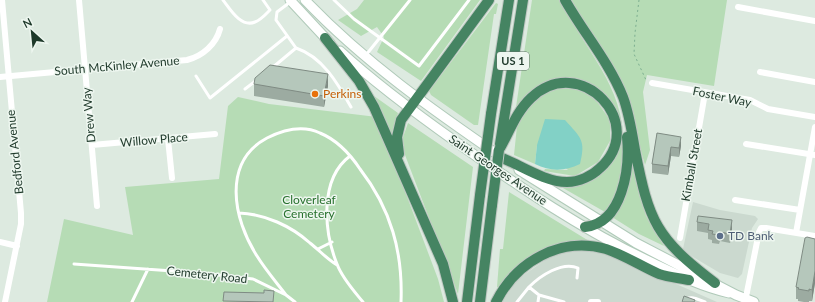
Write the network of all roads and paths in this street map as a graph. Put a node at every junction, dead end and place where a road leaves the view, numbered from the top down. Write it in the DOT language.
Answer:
graph roads {
  1 [pos="1,0"];
  2 [pos="79,0"];
  3 [pos="223,0"];
  4 [pos="263,0"];
  5 [pos="305,0"];
  6 [pos="334,0"];
  7 [pos="410,0"];
  8 [pos="469,0"];
  9 [pos="489,0"];
  10 [pos="509,0"];
  11 [pos="523,0"];
  12 [pos="565,0"];
  13 [pos="639,0"];
  14 [pos="290,1"];
  15 [pos="738,7"];
  16 [pos="270,10"];
  17 [pos="276,14"];
  18 [pos="815,21"];
  19 [pos="220,29"];
  20 [pos="287,36"];
  21 [pos="325,38"];
  22 [pos="381,38"];
  23 [pos="296,48"];
  24 [pos="365,56"];
  25 [pos="274,66"];
  26 [pos="281,67"];
  27 [pos="85,70"];
  28 [pos="268,70"];
  29 [pos="760,72"];
  30 [pos="324,74"];
  31 [pos="262,75"];
  32 [pos="331,75"];
  33 [pos="8,76"];
  34 [pos="196,76"];
  35 [pos="0,77"];
  36 [pos="815,82"];
  37 [pos="615,83"];
  38 [pos="652,83"];
  39 [pos="403,86"];
  40 [pos="383,88"];
  41 [pos="245,89"];
  42 [pos="705,93"];
  43 [pos="417,97"];
  44 [pos="351,107"];
  45 [pos="410,108"];
  46 [pos="815,118"];
  47 [pos="508,124"];
  48 [pos="815,127"];
  49 [pos="215,134"];
  50 [pos="168,138"];
  51 [pos="746,144"];
  52 [pos="92,145"];
  53 [pos="500,154"];
  54 [pos="813,154"];
  55 [pos="350,156"];
  56 [pos="172,178"];
  57 [pos="414,195"];
  58 [pos="735,200"];
  59 [pos="97,206"];
  60 [pos="800,210"];
  61 [pos="239,213"];
  62 [pos="601,222"];
  63 [pos="585,227"];
  64 [pos="796,233"];
  65 [pos="815,236"];
  66 [pos="680,238"];
  67 [pos="0,242"];
  68 [pos="332,242"];
  69 [pos="17,246"];
  70 [pos="318,250"];
  71 [pos="74,264"];
  72 [pos="337,265"];
  73 [pos="148,269"];
  74 [pos="577,278"];
  75 [pos="689,280"];
  76 [pos="715,283"];
  77 [pos="529,287"];
  78 [pos="286,295"];
  79 [pos="539,295"];
  80 [pos="736,295"];
  81 [pos="748,301"];
  82 [pos="5,302"];
  83 [pos="132,302"];
  84 [pos="295,302"];
  85 [pos="363,302"];
  86 [pos="401,302"];
  87 [pos="453,302"];
  88 [pos="467,302"];
  89 [pos="480,302"];
  90 [pos="496,302"];
  91 [pos="518,302"];
  92 [pos="538,302"];
  93 [pos="564,302"];
  94 [pos="683,302"];
  95 [pos="705,302"];
  1 -- 33 [label="street, Bedford Avenue"];
  2 -- 27 [label="street, Drew Way"];
  3 -- 16 [label="lane"];
  4 -- 16 [label="lane"];
  5 -- 24 [label="main road, Saint Georges Avenue"];
  6 -- 22 [label="lane"];
  7 -- 22 [label="lane"];
  8 -- 22 [label="lane"];
  9 -- 43 [label="highway"];
  10 -- 88 [label="highway, US 1, bridge"];
  11 -- 47 [label="highway, US 1"];
  12 -- 37 [label="highway"];
  13 -- 38 [label="path"];
  14 -- 17 [label="lane"];
  14 -- 21 [label="main road, Saint Georges Avenue"];
  15 -- 18 [label="street"];
  16 -- 17 [label="lane"];
  17 -- 20 [label="lane"];
  19 -- 27 [label="street, South McKinley Avenue"];
  20 -- 23 [label="lane"];
  20 -- 34 [label="lane"];
  21 -- 40 [label="main road, Saint Georges Avenue"];
  21 -- 57 [label="highway"];
  22 -- 24 [label="lane"];
  23 -- 25 [label="lane"];
  23 -- 32 [label="lane"];
  24 -- 39 [label="main road, Saint Georges Avenue"];
  25 -- 26 [label="lane"];
  25 -- 28 [label="lane"];
  27 -- 33 [label="street, South McKinley Avenue"];
  27 -- 52 [label="street, Drew Way"];
  29 -- 36 [label="street"];
  30 -- 32 [label="lane"];
  31 -- 41 [label="lane"];
  32 -- 44 [label="lane"];
  33 -- 35 [label="street, South McKinley Avenue"];
  33 -- 69 [label="street, Bedford Avenue"];
  37 -- 62 [label="highway"];
  37 -- 76 [label="highway"];
  38 -- 42 [label="street, Foster Way"];
  39 -- 40 [label="main road"];
  39 -- 43 [label="main road, Saint Georges Avenue"];
  40 -- 45 [label="main road, Saint Georges Avenue"];
  42 -- 46 [label="street, Foster Way"];
  42 -- 66 [label="street, Kimball Street"];
  43 -- 45 [label="highway"];
  43 -- 53 [label="main road, Saint Georges Avenue"];
  45 -- 57 [label="highway"];
  45 -- 63 [label="main road, Saint Georges Avenue"];
  47 -- 53 [label="highway"];
  47 -- 53 [label="highway"];
  48 -- 54 [label="street"];
  49 -- 50 [label="street, Willow Place"];
  50 -- 52 [label="street, Willow Place"];
  50 -- 56 [label="street"];
  51 -- 54 [label="street"];
  52 -- 59 [label="street, Drew Way"];
  53 -- 62 [label="main road, Saint Georges Avenue"];
  53 -- 89 [label="highway, bridge"];
  54 -- 60 [label="street"];
  55 -- 61 [label="lane, Cemetery Road"];
  55 -- 68 [label="lane"];
  55 -- 86 [label="lane, Cemetery Road"];
  57 -- 87 [label="highway"];
  58 -- 60 [label="street"];
  60 -- 64 [label="street"];
  61 -- 70 [label="lane"];
  61 -- 78 [label="lane, Cemetery Road"];
  62 -- 63 [label="highway"];
  62 -- 76 [label="main road, Saint Georges Avenue"];
  63 -- 75 [label="main road, Saint Georges Avenue"];
  64 -- 65 [label="street"];
  64 -- 81 [label="street"];
  67 -- 69 [label="street"];
  68 -- 70 [label="lane"];
  68 -- 72 [label="lane"];
  69 -- 82 [label="street, Bedford Avenue"];
  70 -- 72 [label="lane"];
  71 -- 73 [label="lane, Cemetery Road"];
  72 -- 85 [label="lane"];
  73 -- 78 [label="lane, Cemetery Road"];
  73 -- 83 [label="lane"];
  74 -- 77 [label="lane"];
  75 -- 80 [label="main road, Saint Georges Avenue"];
  75 -- 90 [label="highway"];
  76 -- 80 [label="main road, Saint Georges Avenue"];
  77 -- 79 [label="lane"];
  77 -- 91 [label="lane"];
  78 -- 84 [label="lane, Cemetery Road"];
  79 -- 92 [label="lane"];
  79 -- 93 [label="lane"];
  80 -- 81 [label="main road, Saint Georges Avenue"];
  94 -- 95 [label="lane"];
}
